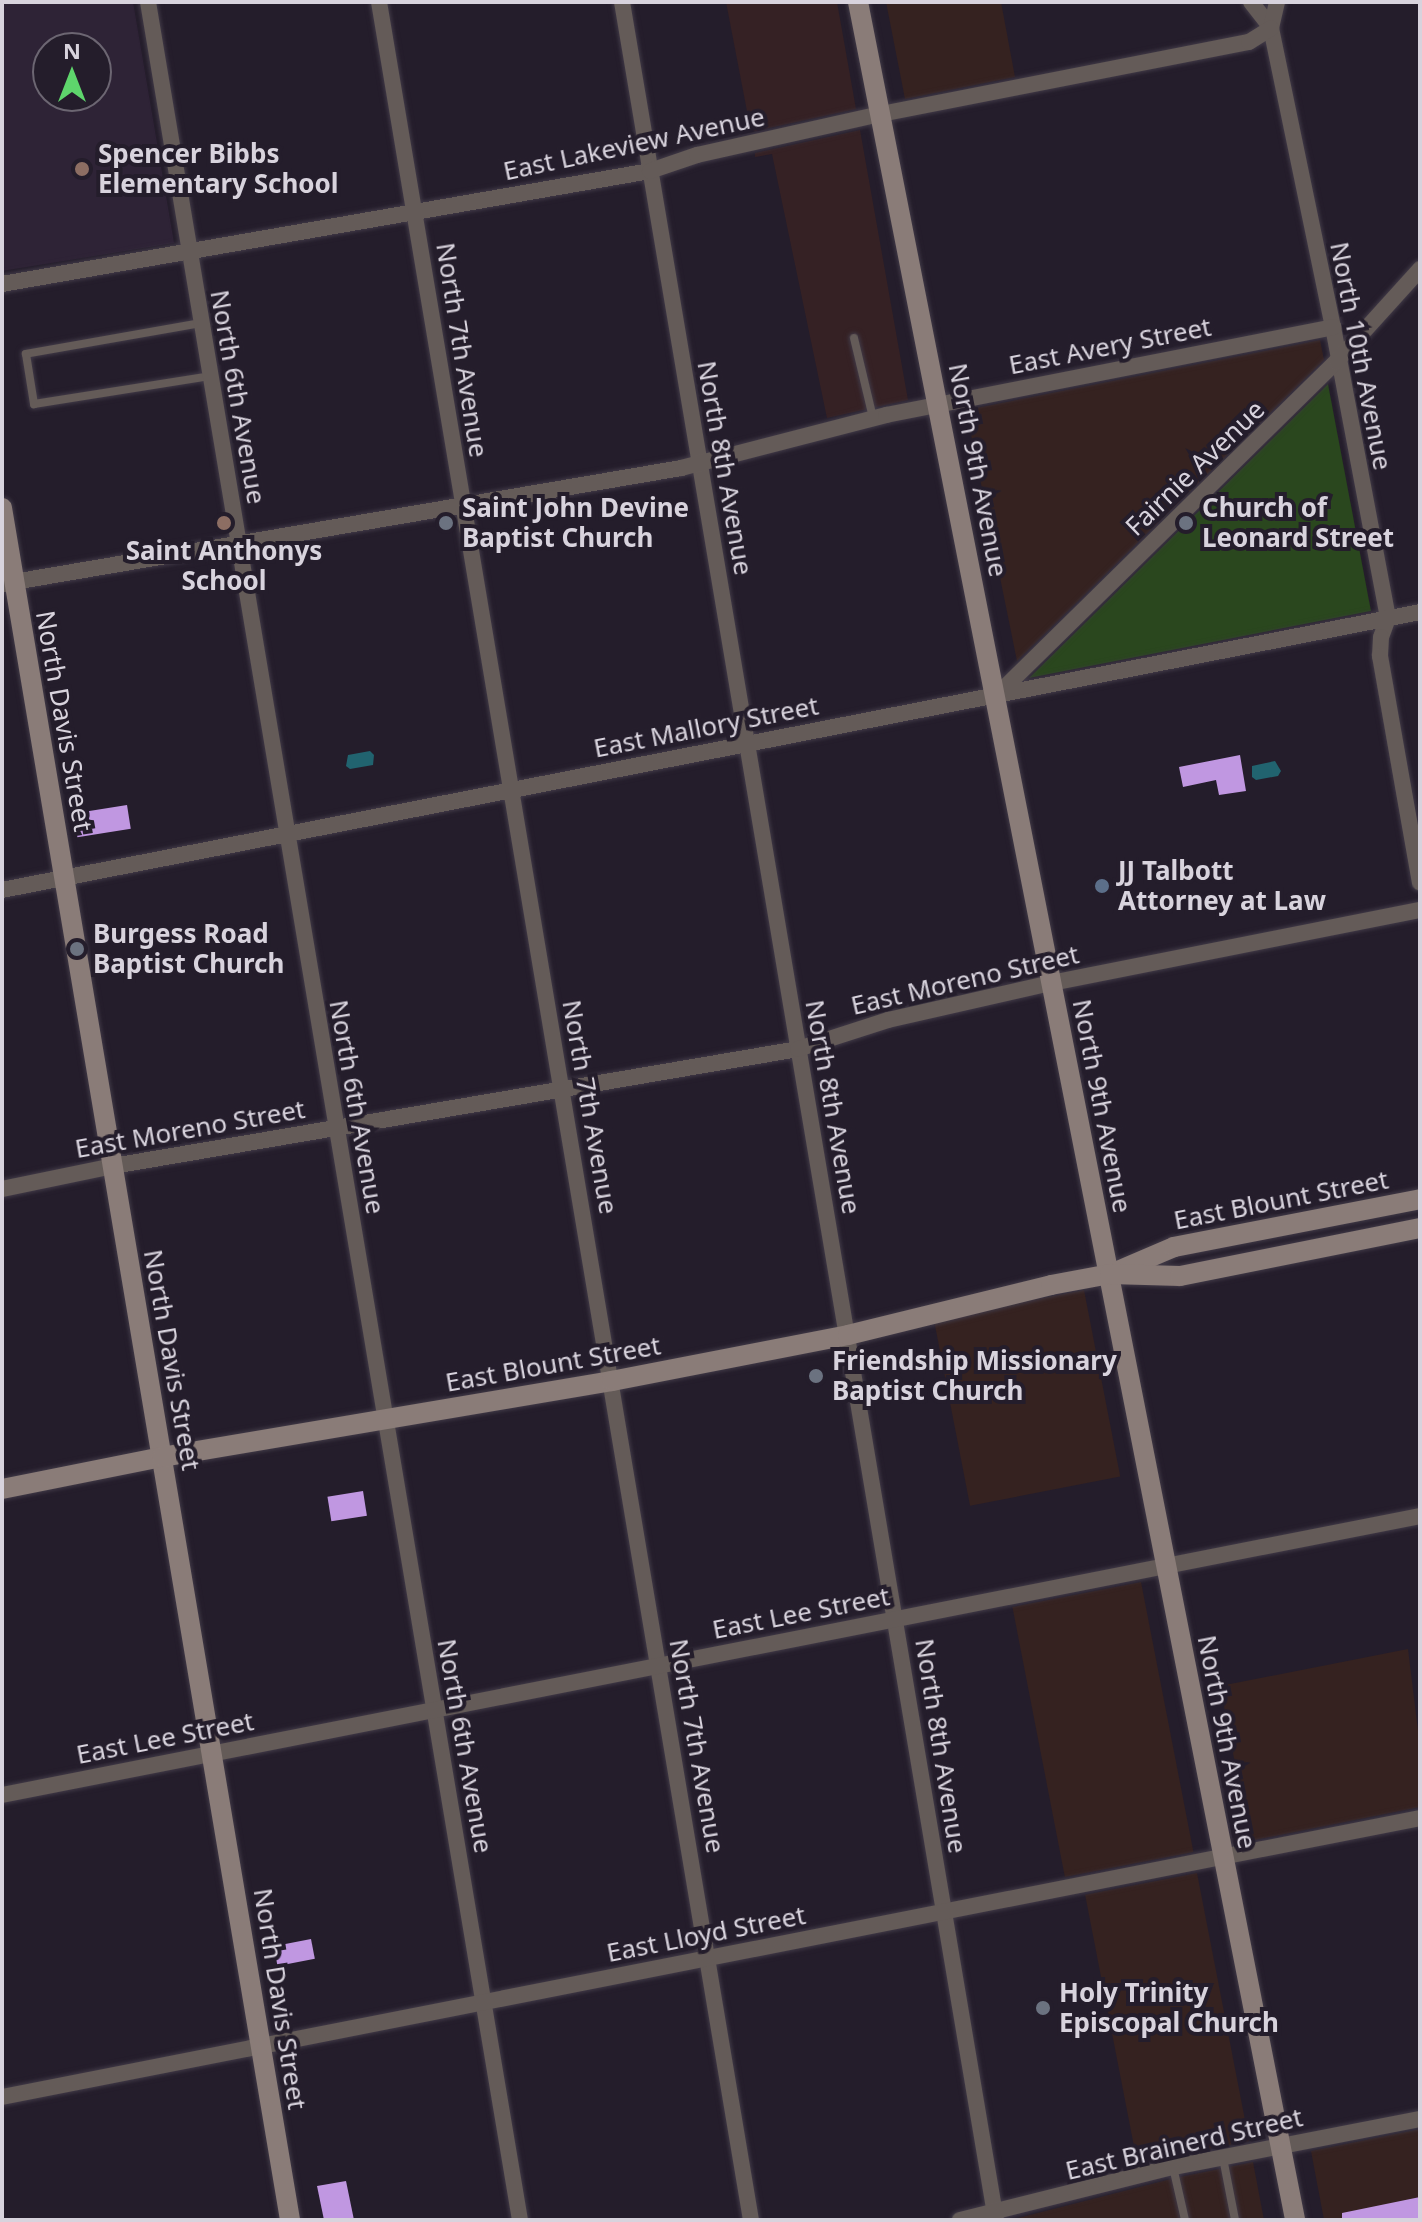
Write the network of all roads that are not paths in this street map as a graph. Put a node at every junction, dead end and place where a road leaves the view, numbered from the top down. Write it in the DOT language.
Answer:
graph roads {
  1 [pos="148,2"];
  2 [pos="379,2"];
  3 [pos="622,2"];
  4 [pos="858,2"];
  5 [pos="1251,2"];
  6 [pos="1277,2"];
  7 [pos="1271,28"];
  8 [pos="881,114"];
  9 [pos="650,171"];
  10 [pos="415,214"];
  11 [pos="189,253"];
  12 [pos="1420,269"];
  13 [pos="2,284"];
  14 [pos="201,323"];
  15 [pos="1333,327"];
  16 [pos="854,338"];
  17 [pos="1337,361"];
  18 [pos="210,376"];
  19 [pos="938,404"];
  20 [pos="873,418"];
  21 [pos="700,463"];
  22 [pos="464,507"];
  23 [pos="2,508"];
  24 [pos="238,545"];
  25 [pos="8,583"];
  26 [pos="1420,612"];
  27 [pos="1388,618"];
  28 [pos="997,695"];
  29 [pos="747,744"];
  30 [pos="512,790"];
  31 [pos="287,834"];
  32 [pos="64,878"];
  33 [pos="1420,883"];
  34 [pos="2,890"];
  35 [pos="1420,910"];
  36 [pos="1051,983"];
  37 [pos="798,1049"];
  38 [pos="563,1090"];
  39 [pos="336,1128"];
  40 [pos="113,1166"];
  41 [pos="2,1189"];
  42 [pos="1420,1199"];
  43 [pos="1420,1228"];
  44 [pos="1110,1274"];
  45 [pos="848,1335"];
  46 [pos="612,1381"];
  47 [pos="386,1420"];
  48 [pos="162,1457"];
  49 [pos="2,1489"];
  50 [pos="1420,1516"];
  51 [pos="1166,1566"];
  52 [pos="895,1619"];
  53 [pos="659,1666"];
  54 [pos="435,1709"];
  55 [pos="212,1753"];
  56 [pos="2,1795"];
  57 [pos="1420,1818"];
  58 [pos="1223,1857"];
  59 [pos="944,1912"];
  60 [pos="709,1958"];
  61 [pos="485,2002"];
  62 [pos="262,2046"];
  63 [pos="2,2097"];
  64 [pos="1420,2119"];
  65 [pos="1280,2146"];
  66 [pos="1223,2157"];
  67 [pos="1173,2167"];
  68 [pos="996,2216"];
  69 [pos="290,2220"];
  70 [pos="520,2220"];
  71 [pos="751,2220"];
  72 [pos="960,2220"];
  73 [pos="1185,2220"];
  74 [pos="1235,2220"];
  75 [pos="1295,2220"];
  1 -- 11 [label="street, North 6th Avenue"];
  2 -- 10 [label="street, North 7th Avenue"];
  3 -- 9 [label="street, North 8th Avenue"];
  4 -- 8 [label="main road, North 9th Avenue"];
  5 -- 7 [label="street, North 10th Avenue"];
  6 -- 7 [label="street, North 10th Avenue"];
  7 -- 8 [label="street, East Lakeview Avenue"];
  7 -- 15 [label="street, North 10th Avenue"];
  8 -- 9 [label="street, East Lakeview Avenue"];
  8 -- 19 [label="main road, North 9th Avenue"];
  9 -- 10 [label="street, East Lakeview Avenue"];
  9 -- 21 [label="street, North 8th Avenue"];
  10 -- 11 [label="street, East Lakeview Avenue"];
  10 -- 22 [label="street, North 7th Avenue"];
  11 -- 13 [label="street, East Lakeview Avenue"];
  11 -- 14 [label="street, North 6th Avenue"];
  12 -- 17 [label="street, Fairnie Avenue"];
  14 -- 18 [label="street, North 6th Avenue"];
  14 -- 18 [label="lane"];
  15 -- 17 [label="street, North 10th Avenue"];
  15 -- 19 [label="street, East Avery Street"];
  16 -- 20 [label="lane"];
  17 -- 27 [label="street, North 10th Avenue"];
  17 -- 28 [label="street, Fairnie Avenue"];
  18 -- 24 [label="street, North 6th Avenue"];
  19 -- 20 [label="street, East Avery Street"];
  19 -- 28 [label="main road, North 9th Avenue"];
  20 -- 21 [label="street, East Avery Street"];
  21 -- 22 [label="street, East Avery Street"];
  21 -- 29 [label="street, North 8th Avenue"];
  22 -- 24 [label="street, East Avery Street"];
  22 -- 30 [label="street, North 7th Avenue"];
  23 -- 25 [label="main road, North Davis Street"];
  24 -- 25 [label="street, East Avery Street"];
  24 -- 31 [label="street, North 6th Avenue"];
  25 -- 32 [label="main road, North Davis Street"];
  26 -- 27 [label="street, East Mallory Street"];
  27 -- 28 [label="street, East Mallory Street"];
  27 -- 33 [label="street, North 10th Avenue"];
  28 -- 29 [label="street, East Mallory Street"];
  28 -- 36 [label="main road, North 9th Avenue"];
  29 -- 30 [label="street, East Mallory Street"];
  29 -- 37 [label="street, North 8th Avenue"];
  30 -- 31 [label="street, East Mallory Street"];
  30 -- 38 [label="street, North 7th Avenue"];
  31 -- 32 [label="street, East Mallory Street"];
  31 -- 39 [label="street, North 6th Avenue"];
  32 -- 34 [label="street, East Mallory Street"];
  32 -- 40 [label="main road, North Davis Street"];
  35 -- 36 [label="street, East Moreno Street"];
  36 -- 37 [label="street, East Moreno Street"];
  36 -- 44 [label="main road, North 9th Avenue"];
  37 -- 38 [label="street, East Moreno Street"];
  37 -- 45 [label="street, North 8th Avenue"];
  38 -- 39 [label="street, East Moreno Street"];
  38 -- 46 [label="street, North 7th Avenue"];
  39 -- 40 [label="street, East Moreno Street"];
  39 -- 47 [label="street, North 6th Avenue"];
  40 -- 41 [label="street, East Moreno Street"];
  40 -- 48 [label="main road, North Davis Street"];
  42 -- 44 [label="main road, East Blount Street"];
  43 -- 44 [label="main road, East Blount Street"];
  44 -- 45 [label="main road, East Blount Street"];
  44 -- 51 [label="main road, North 9th Avenue"];
  45 -- 46 [label="main road, East Blount Street"];
  45 -- 52 [label="street, North 8th Avenue"];
  46 -- 47 [label="main road, East Blount Street"];
  46 -- 53 [label="street, North 7th Avenue"];
  47 -- 48 [label="main road, East Blount Street"];
  47 -- 54 [label="street, North 6th Avenue"];
  48 -- 49 [label="main road, East Blount Street"];
  48 -- 55 [label="main road, North Davis Street"];
  50 -- 51 [label="street, East Lee Street"];
  51 -- 52 [label="street, East Lee Street"];
  51 -- 58 [label="main road, North 9th Avenue"];
  52 -- 53 [label="street, East Lee Street"];
  52 -- 59 [label="street, North 8th Avenue"];
  53 -- 54 [label="street, East Lee Street"];
  53 -- 60 [label="street, North 7th Avenue"];
  54 -- 55 [label="street, East Lee Street"];
  54 -- 61 [label="street, North 6th Avenue"];
  55 -- 56 [label="street, East Lee Street"];
  55 -- 62 [label="main road, North Davis Street"];
  57 -- 58 [label="street, East Lloyd Street"];
  58 -- 59 [label="street, East Lloyd Street"];
  58 -- 65 [label="main road, North 9th Avenue"];
  59 -- 60 [label="street, East Lloyd Street"];
  59 -- 68 [label="street, North 8th Avenue"];
  60 -- 61 [label="street, East Lloyd Street"];
  60 -- 71 [label="street, North 7th Avenue"];
  61 -- 62 [label="street, East Lloyd Street"];
  61 -- 70 [label="street, North 6th Avenue"];
  62 -- 63 [label="street, East Lloyd Street"];
  62 -- 69 [label="main road, North Davis Street"];
  64 -- 65 [label="street, East Brainerd Street"];
  65 -- 66 [label="street, East Brainerd Street"];
  65 -- 75 [label="main road, North 9th Avenue"];
  66 -- 67 [label="street, East Brainerd Street"];
  66 -- 74 [label="lane"];
  67 -- 68 [label="street, East Brainerd Street"];
  67 -- 73 [label="lane"];
  68 -- 72 [label="street, East Brainerd Street"];
}
